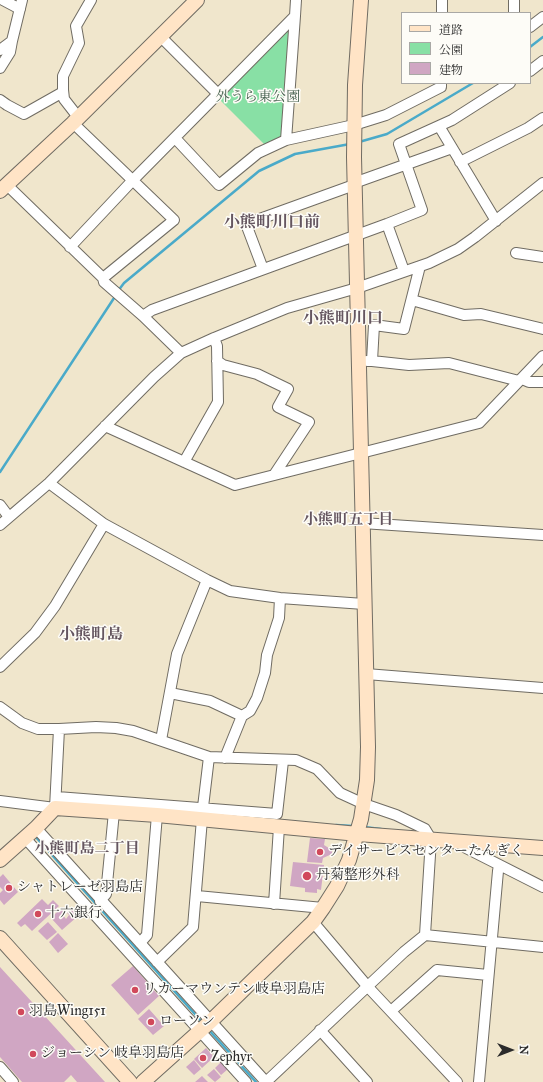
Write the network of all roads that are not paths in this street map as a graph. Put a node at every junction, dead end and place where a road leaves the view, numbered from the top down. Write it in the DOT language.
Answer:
graph roads {
  1 [pos="3,0"];
  2 [pos="91,0"];
  3 [pos="196,0"];
  4 [pos="296,0"];
  5 [pos="361,0"];
  6 [pos="442,0"];
  7 [pos="514,0"];
  8 [pos="21,4"];
  9 [pos="442,12"];
  10 [pos="514,12"];
  11 [pos="295,16"];
  12 [pos="543,17"];
  13 [pos="531,26"];
  14 [pos="160,36"];
  15 [pos="12,41"];
  16 [pos="0,50"];
  17 [pos="0,68"];
  18 [pos="443,84"];
  19 [pos="508,84"];
  20 [pos="63,92"];
  21 [pos="218,94"];
  22 [pos="0,100"];
  23 [pos="543,118"];
  24 [pos="76,120"];
  25 [pos="440,126"];
  26 [pos="354,128"];
  27 [pos="175,138"];
  28 [pos="286,140"];
  29 [pos="452,148"];
  30 [pos="460,162"];
  31 [pos="406,164"];
  32 [pos="133,180"];
  33 [pos="543,183"];
  34 [pos="354,184"];
  35 [pos="4,188"];
  36 [pos="496,221"];
  37 [pos="387,224"];
  38 [pos="355,235"];
  39 [pos="70,247"];
  40 [pos="516,253"];
  41 [pos="543,258"];
  42 [pos="420,266"];
  43 [pos="263,269"];
  44 [pos="404,271"];
  45 [pos="105,282"];
  46 [pos="357,288"];
  47 [pos="412,300"];
  48 [pos="143,316"];
  49 [pos="543,328"];
  50 [pos="214,338"];
  51 [pos="181,353"];
  52 [pos="543,356"];
  53 [pos="217,361"];
  54 [pos="365,361"];
  55 [pos="520,380"];
  56 [pos="543,382"];
  57 [pos="105,426"];
  58 [pos="360,453"];
  59 [pos="184,462"];
  60 [pos="274,475"];
  61 [pos="49,483"];
  62 [pos="0,505"];
  63 [pos="9,517"];
  64 [pos="362,523"];
  65 [pos="104,524"];
  66 [pos="0,525"];
  67 [pos="543,535"];
  68 [pos="207,580"];
  69 [pos="280,598"];
  70 [pos="364,604"];
  71 [pos="0,667"];
  72 [pos="366,674"];
  73 [pos="543,688"];
  74 [pos="170,693"];
  75 [pos="0,707"];
  76 [pos="242,716"];
  77 [pos="60,729"];
  78 [pos="161,740"];
  79 [pos="209,757"];
  80 [pos="225,758"];
  81 [pos="283,761"];
  82 [pos="0,801"];
  83 [pos="56,803"];
  84 [pos="364,804"];
  85 [pos="132,808"];
  86 [pos="114,812"];
  87 [pos="203,813"];
  88 [pos="157,815"];
  89 [pos="277,821"];
  90 [pos="36,828"];
  91 [pos="358,834"];
  92 [pos="25,838"];
  93 [pos="430,839"];
  94 [pos="459,841"];
  95 [pos="543,848"];
  96 [pos="0,860"];
  97 [pos="499,865"];
  98 [pos="543,887"];
  99 [pos="197,896"];
  100 [pos="100,901"];
  101 [pos="274,904"];
  102 [pos="323,908"];
  103 [pos="313,922"];
  104 [pos="425,935"];
  105 [pos="0,938"];
  106 [pos="491,942"];
  107 [pos="140,943"];
  108 [pos="543,947"];
  109 [pos="157,962"];
  110 [pos="488,976"];
  111 [pos="368,987"];
  112 [pos="391,1011"];
  113 [pos="211,1021"];
  114 [pos="320,1030"];
  115 [pos="200,1031"];
  116 [pos="0,1068"];
  117 [pos="13,1082"];
  118 [pos="130,1082"];
  119 [pos="143,1082"];
  120 [pos="246,1082"];
  121 [pos="266,1082"];
  122 [pos="367,1082"];
  123 [pos="457,1082"];
  124 [pos="479,1082"];
  1 -- 8 [label="street"];
  2 -- 20 [label="street"];
  3 -- 14 [label="street"];
  4 -- 11 [label="street"];
  5 -- 26 [label="street"];
  6 -- 9 [label="street"];
  7 -- 10 [label="street"];
  8 -- 15 [label="street"];
  11 -- 21 [label="street"];
  11 -- 28 [label="street"];
  12 -- 13 [label="street"];
  14 -- 21 [label="street"];
  14 -- 24 [label="street"];
  15 -- 16 [label="street"];
  15 -- 17 [label="street"];
  18 -- 26 [label="street"];
  19 -- 25 [label="street"];
  20 -- 22 [label="street"];
  20 -- 24 [label="street"];
  21 -- 27 [label="street"];
  23 -- 30 [label="street"];
  24 -- 32 [label="street"];
  24 -- 35 [label="street"];
  25 -- 29 [label="street"];
  25 -- 31 [label="street"];
  26 -- 28 [label="street"];
  26 -- 34 [label="street"];
  27 -- 28 [label="street"];
  27 -- 32 [label="street"];
  29 -- 30 [label="street"];
  29 -- 31 [label="street"];
  30 -- 36 [label="street"];
  31 -- 34 [label="street"];
  31 -- 37 [label="street"];
  32 -- 39 [label="street"];
  32 -- 45 [label="street"];
  33 -- 36 [label="street"];
  34 -- 38 [label="street"];
  34 -- 43 [label="street"];
  35 -- 39 [label="street"];
  36 -- 42 [label="street"];
  37 -- 38 [label="street"];
  37 -- 44 [label="street"];
  38 -- 43 [label="street"];
  38 -- 46 [label="street"];
  39 -- 45 [label="street"];
  40 -- 41 [label="street"];
  42 -- 44 [label="street"];
  42 -- 47 [label="street"];
  43 -- 48 [label="street"];
  44 -- 46 [label="street"];
  45 -- 48 [label="street"];
  46 -- 50 [label="street"];
  46 -- 54 [label="street"];
  47 -- 49 [label="street"];
  47 -- 54 [label="street"];
  48 -- 51 [label="street"];
  50 -- 51 [label="street"];
  50 -- 53 [label="street"];
  51 -- 57 [label="street"];
  52 -- 55 [label="street"];
  53 -- 59 [label="street"];
  53 -- 60 [label="street"];
  54 -- 55 [label="street"];
  54 -- 58 [label="street"];
  55 -- 56 [label="street"];
  55 -- 58 [label="street"];
  57 -- 59 [label="street"];
  57 -- 61 [label="street"];
  58 -- 60 [label="street"];
  58 -- 64 [label="street"];
  59 -- 60 [label="street"];
  61 -- 63 [label="street"];
  61 -- 65 [label="street"];
  62 -- 63 [label="street"];
  63 -- 66 [label="street"];
  64 -- 67 [label="street"];
  64 -- 70 [label="street"];
  65 -- 68 [label="street"];
  65 -- 71 [label="street"];
  68 -- 69 [label="street"];
  68 -- 74 [label="street"];
  69 -- 70 [label="street"];
  69 -- 76 [label="street"];
  70 -- 72 [label="street"];
  72 -- 73 [label="street"];
  72 -- 84 [label="street"];
  74 -- 76 [label="street"];
  74 -- 78 [label="street"];
  75 -- 77 [label="street"];
  76 -- 80 [label="street"];
  77 -- 78 [label="street"];
  77 -- 83 [label="street"];
  78 -- 79 [label="street"];
  79 -- 80 [label="street"];
  79 -- 87 [label="street"];
  80 -- 81 [label="street"];
  81 -- 84 [label="street"];
  81 -- 89 [label="street"];
  82 -- 83 [label="street"];
  83 -- 85 [label="street"];
  83 -- 86 [label="street"];
  83 -- 90 [label="street"];
  84 -- 91 [label="street"];
  84 -- 93 [label="street"];
  85 -- 86 [label="street"];
  85 -- 87 [label="street"];
  85 -- 88 [label="street"];
  86 -- 100 [label="street"];
  87 -- 88 [label="street"];
  87 -- 89 [label="street"];
  87 -- 99 [label="street"];
  88 -- 107 [label="street"];
  89 -- 91 [label="street"];
  89 -- 101 [label="street"];
  90 -- 92 [label="street"];
  90 -- 100 [label="street"];
  91 -- 93 [label="street"];
  91 -- 102 [label="street"];
  92 -- 96 [label="street"];
  92 -- 115 [label="street"];
  93 -- 94 [label="street"];
  93 -- 104 [label="street"];
  94 -- 95 [label="street"];
  94 -- 97 [label="street"];
  97 -- 98 [label="street"];
  97 -- 106 [label="street"];
  99 -- 101 [label="street"];
  99 -- 109 [label="street"];
  100 -- 107 [label="street"];
  101 -- 102 [label="street"];
  102 -- 103 [label="street"];
  103 -- 111 [label="street"];
  103 -- 113 [label="street"];
  104 -- 106 [label="street"];
  104 -- 111 [label="street"];
  105 -- 118 [label="street"];
  106 -- 108 [label="street"];
  106 -- 110 [label="street"];
  107 -- 109 [label="street"];
  109 -- 113 [label="street"];
  110 -- 112 [label="street"];
  110 -- 124 [label="street"];
  111 -- 112 [label="street"];
  111 -- 114 [label="street"];
  112 -- 123 [label="street"];
  113 -- 115 [label="street"];
  113 -- 121 [label="street"];
  114 -- 121 [label="street"];
  114 -- 122 [label="street"];
  115 -- 119 [label="street"];
  115 -- 120 [label="street"];
  116 -- 117 [label="street"];
}
